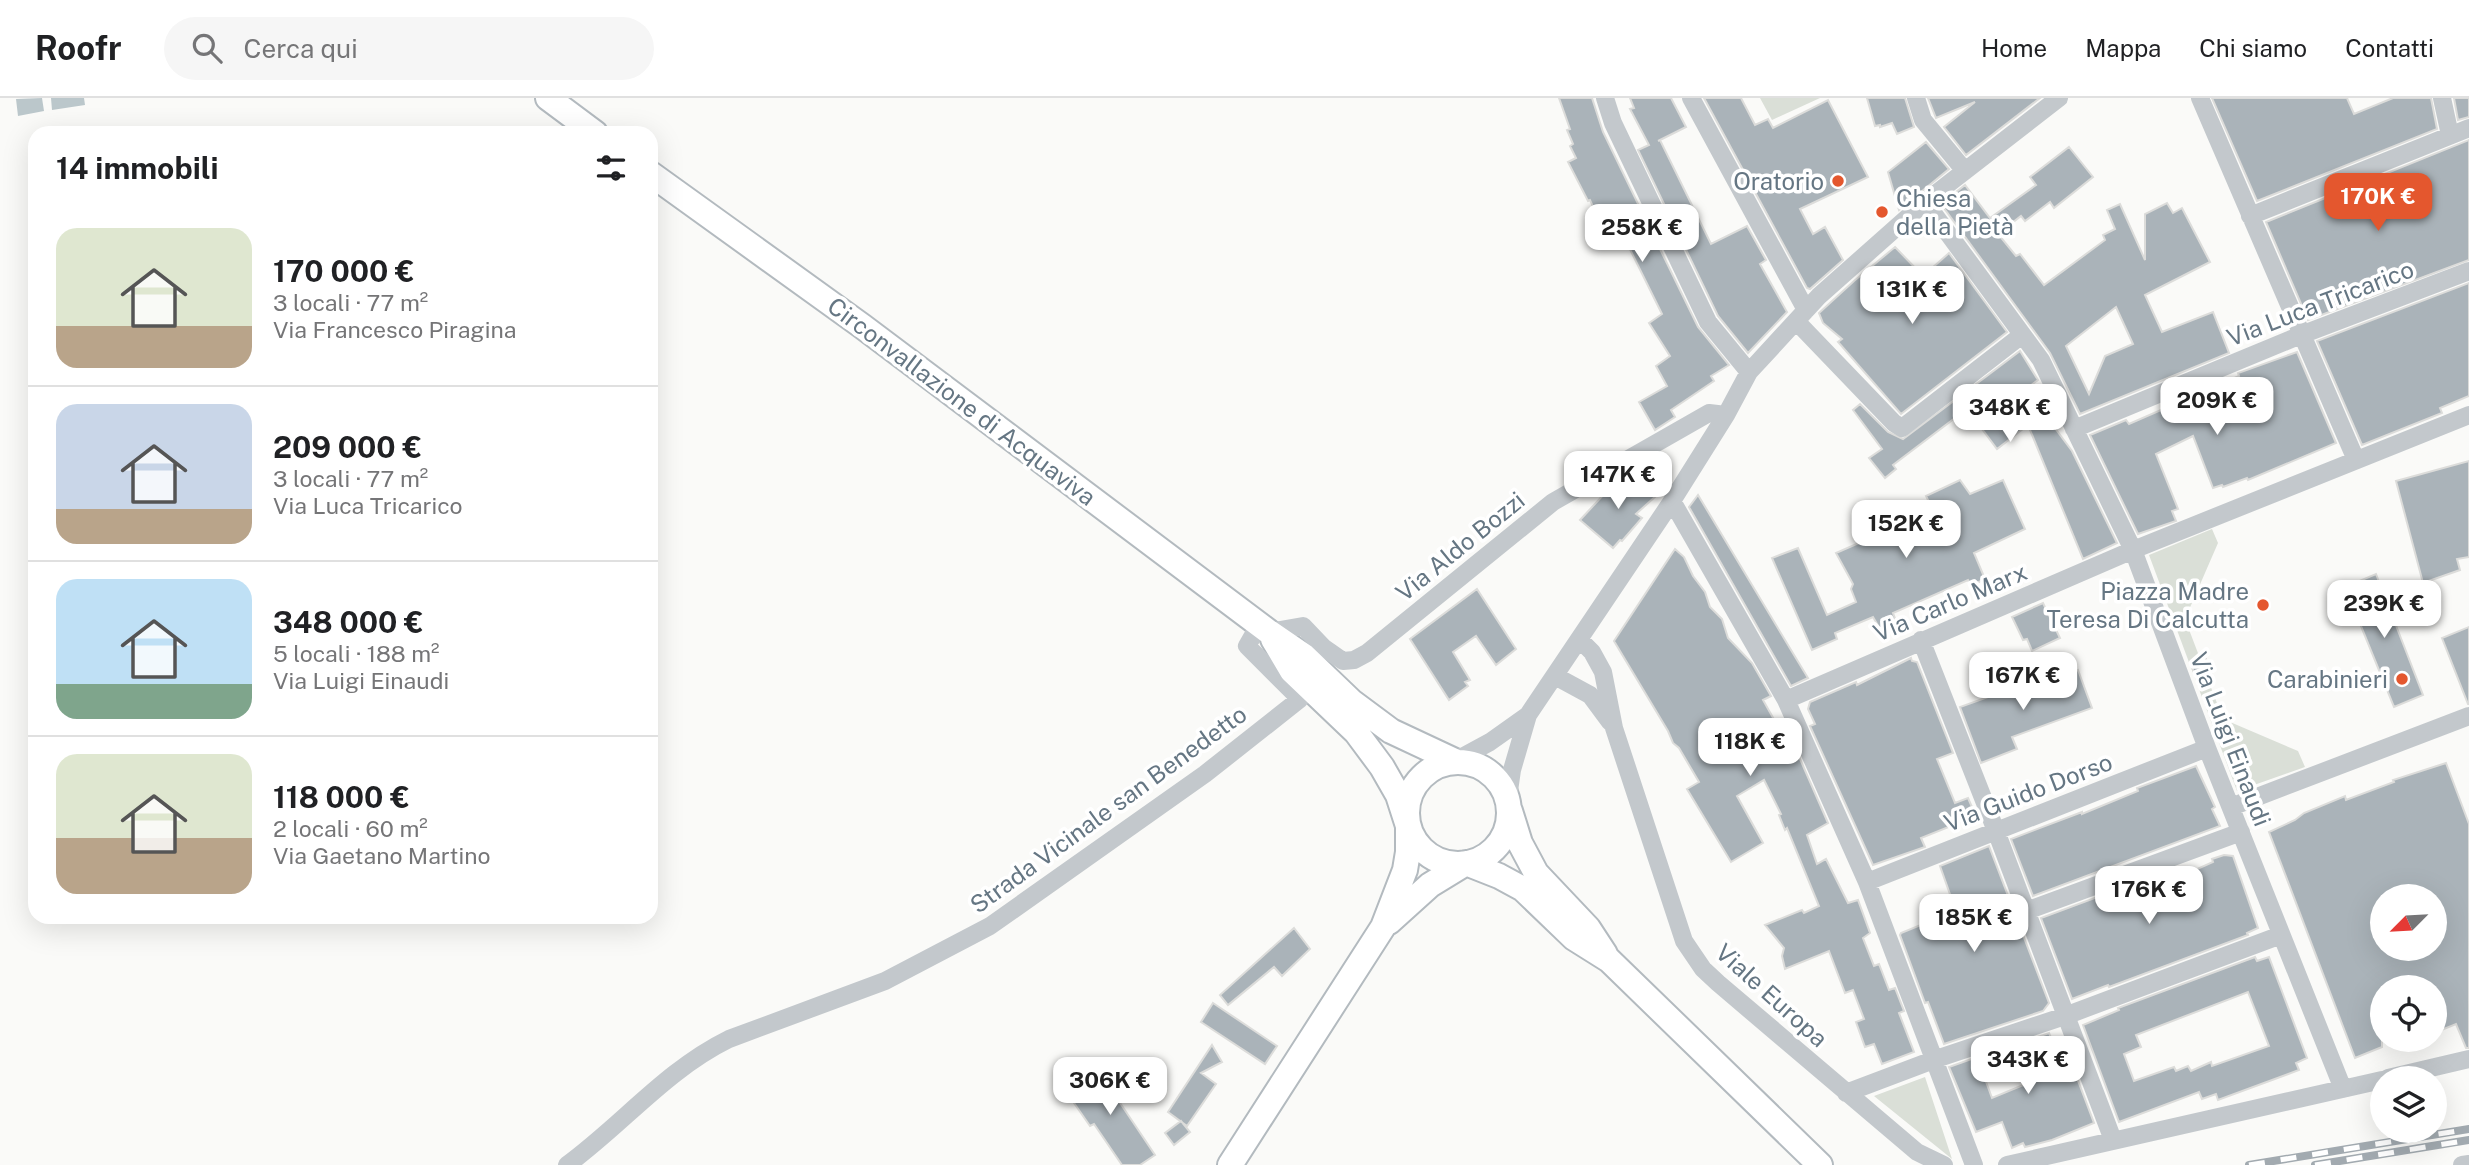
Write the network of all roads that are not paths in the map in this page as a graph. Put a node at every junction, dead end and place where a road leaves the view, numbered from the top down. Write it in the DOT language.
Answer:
graph roads {
  1 [pos="548,98"];
  2 [pos="570,98"];
  3 [pos="1605,98"];
  4 [pos="1691,98"];
  5 [pos="1916,98"];
  6 [pos="2059,98"];
  7 [pos="2200,98"];
  8 [pos="2442,98"];
  9 [pos="585,126"];
  10 [pos="587,126"];
  11 [pos="2469,128"];
  12 [pos="2450,135"];
  13 [pos="1965,171"];
  14 [pos="658,179"];
  15 [pos="1925,202"];
  16 [pos="2250,216"];
  17 [pos="2469,271"];
  18 [pos="1801,315"];
  19 [pos="2022,335"];
  20 [pos="2301,335"];
  21 [pos="1749,372"];
  22 [pos="1726,415"];
  23 [pos="2469,415"];
  24 [pos="2074,429"];
  25 [pos="2356,460"];
  26 [pos="1672,501"];
  27 [pos="2133,550"];
  28 [pos="1264,628"];
  29 [pos="1579,639"];
  30 [pos="1922,640"];
  31 [pos="1555,676"];
  32 [pos="1786,700"];
  33 [pos="1528,715"];
  34 [pos="2469,716"];
  35 [pos="1614,728"];
  36 [pos="2207,748"];
  37 [pos="1455,761"];
  38 [pos="1509,805"];
  39 [pos="2231,807"];
  40 [pos="1408,826"];
  41 [pos="1996,831"];
  42 [pos="2241,832"];
  43 [pos="1466,863"];
  44 [pos="1867,882"];
  45 [pos="2026,911"];
  46 [pos="1383,927"];
  47 [pos="2281,936"];
  48 [pos="1609,960"];
  49 [pos="2065,1016"];
  50 [pos="1936,1059"];
  51 [pos="2469,1059"];
  52 [pos="2439,1066"];
  53 [pos="2370,1083"];
  54 [pos="2343,1089"];
  55 [pos="1846,1093"];
  56 [pos="2113,1140"];
  57 [pos="2469,1164"];
  58 [pos="568,1165"];
  59 [pos="1230,1165"];
  60 [pos="1820,1165"];
  61 [pos="1944,1165"];
  62 [pos="1974,1165"];
  63 [pos="2007,1165"];
  64 [pos="2462,1165"];
  1 -- 9 [label="main road"];
  2 -- 10 [label="street"];
  3 -- 21 [label="street"];
  4 -- 18 [label="street"];
  5 -- 13 [label="street"];
  6 -- 13 [label="street"];
  7 -- 16 [label="street"];
  8 -- 12 [label="street"];
  11 -- 12 [label="street"];
  12 -- 16 [label="street"];
  13 -- 15 [label="street"];
  14 -- 28 [label="main road, Circonvallazione di Acquaviva"];
  15 -- 18 [label="street"];
  15 -- 19 [label="street, Via Luigi Einaudi"];
  16 -- 20 [label="street"];
  17 -- 20 [label="street, Via Luca Tricarico"];
  18 -- 19 [label="street"];
  18 -- 21 [label="street"];
  19 -- 24 [label="street, Via Luigi Einaudi"];
  20 -- 24 [label="street, Via Luca Tricarico"];
  20 -- 25 [label="street"];
  21 -- 22 [label="street"];
  22 -- 26 [label="street"];
  22 -- 28 [label="street, Via Aldo Bozzi"];
  23 -- 25 [label="street, Via Carlo Marx"];
  24 -- 27 [label="street, Via Luigi Einaudi"];
  25 -- 27 [label="street, Via Carlo Marx"];
  26 -- 29 [label="street"];
  26 -- 32 [label="street"];
  27 -- 30 [label="street, Via Carlo Marx"];
  27 -- 36 [label="street, Via Luigi Einaudi"];
  28 -- 37 [label="main road, Circonvallazione di Acquaviva"];
  28 -- 40 [label="main road"];
  28 -- 58 [label="street, Strada Vicinale san Benedetto"];
  29 -- 31 [label="street"];
  29 -- 35 [label="street, Viale Europa"];
  30 -- 32 [label="street, Via Carlo Marx"];
  30 -- 41 [label="street"];
  31 -- 33 [label="street"];
  31 -- 35 [label="street, Viale Europa"];
  32 -- 44 [label="street"];
  33 -- 37 [label="street"];
  33 -- 38 [label="street"];
  34 -- 39 [label="street"];
  35 -- 55 [label="street, Viale Europa"];
  36 -- 39 [label="street, Via Luigi Einaudi"];
  36 -- 41 [label="street, Via Guido Dorso"];
  37 -- 38 [label="main road"];
  37 -- 40 [label="main road"];
  38 -- 43 [label="main road"];
  38 -- 48 [label="main road"];
  39 -- 42 [label="street, Via Luigi Einaudi"];
  40 -- 43 [label="main road"];
  40 -- 46 [label="main road"];
  41 -- 44 [label="street, Via Guido Dorso"];
  41 -- 45 [label="street"];
  42 -- 45 [label="street"];
  42 -- 47 [label="street, Via Luigi Einaudi"];
  43 -- 46 [label="main road"];
  43 -- 48 [label="main road"];
  44 -- 50 [label="street"];
  45 -- 49 [label="street"];
  46 -- 59 [label="main road"];
  47 -- 49 [label="street"];
  47 -- 54 [label="street, Via Luigi Einaudi"];
  48 -- 60 [label="main road"];
  49 -- 50 [label="street"];
  49 -- 56 [label="street"];
  50 -- 55 [label="street"];
  50 -- 62 [label="street"];
  51 -- 52 [label="street"];
  53 -- 54 [label="street"];
  54 -- 56 [label="street"];
  55 -- 61 [label="street, Viale Europa"];
  56 -- 63 [label="street"];
  57 -- 64 [label="street"];
}
